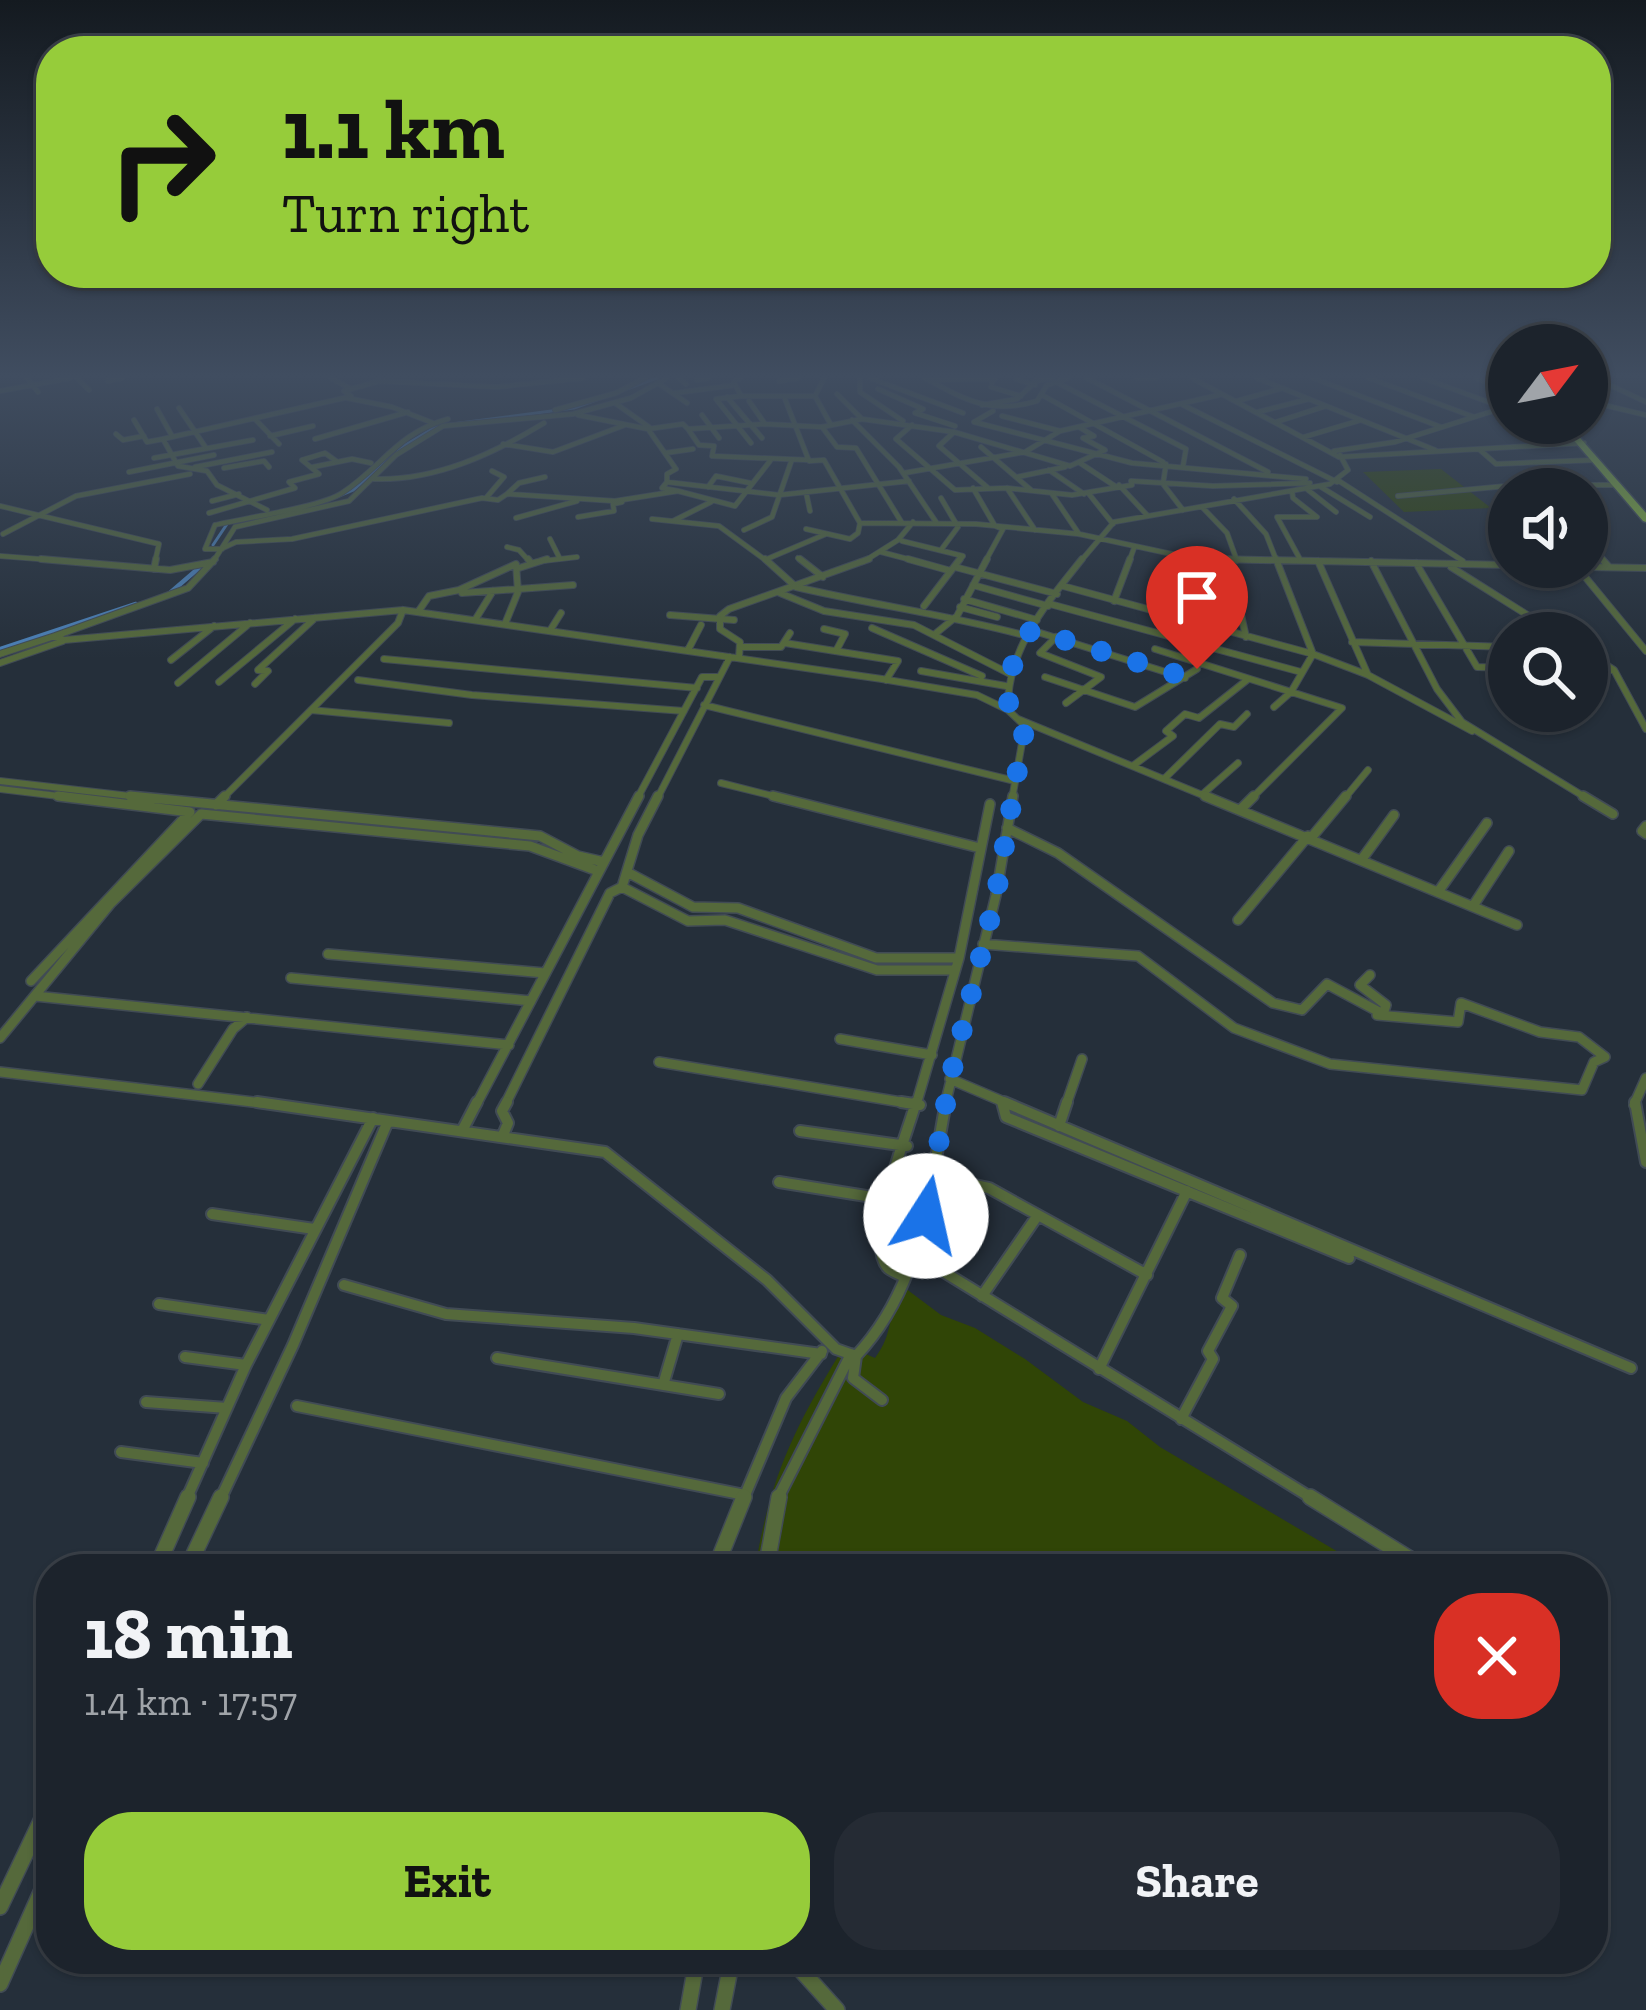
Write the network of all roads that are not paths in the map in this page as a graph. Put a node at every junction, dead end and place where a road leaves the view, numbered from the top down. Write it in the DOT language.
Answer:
graph roads {
  1 [pos="207,471"];
  2 [pos="184,472"];
  3 [pos="242,472"];
  4 [pos="317,472"];
  5 [pos="362,472"];
  6 [pos="381,472"];
  7 [pos="429,472"];
  8 [pos="494,472"];
  9 [pos="672,472"];
  10 [pos="761,472"];
  11 [pos="787,472"];
  12 [pos="830,472"];
  13 [pos="870,472"];
  14 [pos="902,472"];
  15 [pos="927,472"];
  16 [pos="936,472"];
  17 [pos="969,472"];
  18 [pos="1011,472"];
  19 [pos="1041,472"];
  20 [pos="1052,472"];
  21 [pos="1094,472"];
  22 [pos="1132,472"];
  23 [pos="1165,472"];
  24 [pos="1268,472"];
  25 [pos="1319,472"];
  26 [pos="1346,472"];
  27 [pos="1605,472"];
  28 [pos="1605,472"];
  29 [pos="244,475"];
  30 [pos="907,477"];
  31 [pos="1017,477"];
  32 [pos="545,478"];
  33 [pos="374,479"];
  34 [pos="152,481"];
  35 [pos="1131,481"];
  36 [pos="1338,481"];
  37 [pos="667,482"];
  38 [pos="750,484"];
  39 [pos="1163,484"];
  40 [pos="1324,485"];
  41 [pos="1608,485"];
  42 [pos="1617,485"];
  43 [pos="879,486"];
  44 [pos="1117,486"];
  45 [pos="708,487"];
  46 [pos="987,487"];
  47 [pos="839,488"];
  48 [pos="973,488"];
  49 [pos="1007,488"];
  50 [pos="1307,489"];
  51 [pos="1488,489"];
  52 [pos="1031,490"];
  53 [pos="678,491"];
  54 [pos="1292,491"];
  55 [pos="745,492"];
  56 [pos="806,492"];
  57 [pos="158,493"];
  58 [pos="239,494"];
  59 [pos="507,494"];
  60 [pos="1052,494"];
  61 [pos="1087,494"];
  62 [pos="779,495"];
  63 [pos="1398,496"];
  64 [pos="486,498"];
  65 [pos="941,498"];
  66 [pos="1630,498"];
  67 [pos="253,500"];
  68 [pos="582,500"];
  69 [pos="1234,500"];
  70 [pos="27,501"];
  71 [pos="212,501"];
  72 [pos="632,501"];
  73 [pos="622,502"];
  74 [pos="711,502"];
  75 [pos="0,506"];
  76 [pos="1202,507"];
  77 [pos="11,508"];
  78 [pos="639,509"];
  79 [pos="267,510"];
  80 [pos="1183,510"];
  81 [pos="810,512"];
  82 [pos="1336,512"];
  83 [pos="1644,512"];
  84 [pos="209,513"];
  85 [pos="39,514"];
  86 [pos="1147,515"];
  87 [pos="578,517"];
  88 [pos="1370,517"];
  89 [pos="516,518"];
  90 [pos="652,520"];
  91 [pos="913,522"];
  92 [pos="936,522"];
  93 [pos="860,523"];
  94 [pos="902,523"];
  95 [pos="955,524"];
  96 [pos="1113,524"];
  97 [pos="665,525"];
  98 [pos="995,526"];
  99 [pos="806,529"];
  100 [pos="744,530"];
  101 [pos="1034,530"];
  102 [pos="3,534"];
  103 [pos="826,534"];
  104 [pos="1079,534"];
  105 [pos="550,538"];
  106 [pos="1101,538"];
  107 [pos="902,541"];
  108 [pos="507,547"];
  109 [pos="1134,548"];
  110 [pos="222,549"];
  111 [pos="941,550"];
  112 [pos="879,552"];
  113 [pos="0,556"];
  114 [pos="577,556"];
  115 [pos="797,557"];
  116 [pos="1180,558"];
  117 [pos="767,559"];
  118 [pos="556,560"];
  119 [pos="1233,561"];
  120 [pos="1276,561"];
  121 [pos="1301,561"];
  122 [pos="1318,561"];
  123 [pos="1371,561"];
  124 [pos="213,562"];
  125 [pos="531,563"];
  126 [pos="1416,563"];
  127 [pos="1446,564"];
  128 [pos="1467,564"];
  129 [pos="1488,564"];
  130 [pos="519,568"];
  131 [pos="1609,568"];
  132 [pos="1646,568"];
  133 [pos="154,569"];
  134 [pos="953,569"];
  135 [pos="981,572"];
  136 [pos="823,577"];
  137 [pos="541,580"];
  138 [pos="572,584"];
  139 [pos="973,585"];
  140 [pos="793,586"];
  141 [pos="1594,588"];
  142 [pos="459,590"];
  143 [pos="541,590"];
  144 [pos="493,591"];
  145 [pos="777,591"];
  146 [pos="518,592"];
  147 [pos="1054,597"];
  148 [pos="1114,601"];
  149 [pos="924,606"];
  150 [pos="960,607"];
  151 [pos="403,610"];
  152 [pos="418,612"];
  153 [pos="1523,612"];
  154 [pos="561,613"];
  155 [pos="670,615"];
  156 [pos="997,617"];
  157 [pos="1177,617"];
  158 [pos="315,618"];
  159 [pos="295,619"];
  160 [pos="475,620"];
  161 [pos="734,620"];
  162 [pos="250,623"];
  163 [pos="505,624"];
  164 [pos="701,625"];
  165 [pos="720,625"];
  166 [pos="214,626"];
  167 [pos="872,628"];
  168 [pos="551,629"];
  169 [pos="824,629"];
  170 [pos="1032,629"];
  171 [pos="790,633"];
  172 [pos="935,634"];
  173 [pos="55,635"];
  174 [pos="1057,637"];
  175 [pos="1246,637"];
  176 [pos="64,640"];
  177 [pos="1352,642"];
  178 [pos="785,644"];
  179 [pos="1413,644"];
  180 [pos="1465,646"];
  181 [pos="742,647"];
  182 [pos="1488,647"];
  183 [pos="1155,649"];
  184 [pos="688,650"];
  185 [pos="836,651"];
  186 [pos="1646,651"];
  187 [pos="709,653"];
  188 [pos="1312,654"];
  189 [pos="731,657"];
  190 [pos="0,659"];
  191 [pos="384,659"];
  192 [pos="171,660"];
  193 [pos="1608,666"];
  194 [pos="1488,667"];
  195 [pos="1197,669"];
  196 [pos="1608,670"];
  197 [pos="1614,670"];
  198 [pos="1301,672"];
  199 [pos="1368,675"];
  200 [pos="982,676"];
  201 [pos="718,677"];
  202 [pos="1045,677"];
  203 [pos="1186,677"];
  204 [pos="358,680"];
  205 [pos="886,680"];
  206 [pos="1008,680"];
  207 [pos="1247,680"];
  208 [pos="178,682"];
  209 [pos="219,682"];
  210 [pos="256,684"];
  211 [pos="915,686"];
  212 [pos="697,688"];
  213 [pos="1083,690"];
  214 [pos="1291,692"];
  215 [pos="1066,703"];
  216 [pos="704,705"];
  217 [pos="1274,707"];
  218 [pos="311,710"];
  219 [pos="684,711"];
  220 [pos="1010,713"];
  221 [pos="1247,714"];
  222 [pos="449,723"];
  223 [pos="1646,729"];
  224 [pos="1472,731"];
  225 [pos="1238,763"];
  226 [pos="1134,765"];
  227 [pos="1368,770"];
  228 [pos="1165,778"];
  229 [pos="1015,781"];
  230 [pos="721,783"];
  231 [pos="0,785"];
  232 [pos="1204,794"];
  233 [pos="990,804"];
  234 [pos="216,805"];
  235 [pos="1240,808"];
  236 [pos="1613,814"];
  237 [pos="1394,815"];
  238 [pos="1487,823"];
  239 [pos="1007,828"];
  240 [pos="1310,837"];
  241 [pos="980,848"];
  242 [pos="1509,851"];
  243 [pos="1362,859"];
  244 [pos="601,867"];
  245 [pos="627,872"];
  246 [pos="622,887"];
  247 [pos="1438,892"];
  248 [pos="1473,906"];
  249 [pos="1238,920"];
  250 [pos="1517,925"];
  251 [pos="983,944"];
  252 [pos="328,954"];
  253 [pos="959,958"];
  254 [pos="952,970"];
  255 [pos="545,973"];
  256 [pos="1370,975"];
  257 [pos="291,978"];
  258 [pos="32,981"];
  259 [pos="35,996"];
  260 [pos="531,1001"];
  261 [pos="1377,1015"];
  262 [pos="247,1017"];
  263 [pos="0,1038"];
  264 [pos="840,1039"];
  265 [pos="509,1045"];
  266 [pos="932,1055"];
  267 [pos="1082,1059"];
  268 [pos="659,1062"];
  269 [pos="0,1072"];
  270 [pos="1646,1078"];
  271 [pos="950,1079"];
  272 [pos="198,1084"];
  273 [pos="1003,1101"];
  274 [pos="920,1105"];
  275 [pos="373,1118"];
  276 [pos="388,1120"];
  277 [pos="1059,1126"];
  278 [pos="463,1130"];
  279 [pos="800,1131"];
  280 [pos="503,1135"];
  281 [pos="907,1146"];
  282 [pos="1646,1162"];
  283 [pos="933,1176"];
  284 [pos="779,1182"];
  285 [pos="1186,1190"];
  286 [pos="891,1200"];
  287 [pos="212,1214"];
  288 [pos="1039,1215"];
  289 [pos="314,1229"];
  290 [pos="1240,1255"];
  291 [pos="918,1256"];
  292 [pos="1349,1258"];
  293 [pos="1147,1275"];
  294 [pos="905,1277"];
  295 [pos="344,1285"];
  296 [pos="982,1296"];
  297 [pos="158,1304"];
  298 [pos="269,1320"];
  299 [pos="678,1334"];
  300 [pos="824,1348"];
  301 [pos="853,1355"];
  302 [pos="185,1358"];
  303 [pos="497,1358"];
  304 [pos="246,1365"];
  305 [pos="1630,1368"];
  306 [pos="1099,1369"];
  307 [pos="663,1384"];
  308 [pos="719,1394"];
  309 [pos="882,1400"];
  310 [pos="146,1402"];
  311 [pos="297,1406"];
  312 [pos="227,1408"];
  313 [pos="1181,1419"];
  314 [pos="121,1452"];
  315 [pos="203,1463"];
  316 [pos="745,1495"];
  317 [pos="163,1554"];
  318 [pos="194,1554"];
  319 [pos="719,1554"];
  320 [pos="769,1554"];
  321 [pos="1402,1554"];
  322 [pos="36,1831"];
  323 [pos="36,1904"];
  324 [pos="0,1907"];
  325 [pos="694,1974"];
  326 [pos="729,1974"];
  327 [pos="805,1974"];
  328 [pos="0,1984"];
  329 [pos="688,2010"];
  330 [pos="722,2010"];
  331 [pos="837,2010"];
  1 -- 58 [label="street"];
  2 -- 34 [label="street"];
  3 -- 29 [label="street"];
  4 -- 67 [label="street"];
  5 -- 79 [label="street"];
  6 -- 33 [label="street"];
  7 -- 33 [label="street"];
  8 -- 64 [label="street"];
  9 -- 37 [label="street"];
  10 -- 38 [label="street"];
  11 -- 62 [label="street"];
  12 -- 47 [label="street"];
  13 -- 43 [label="street"];
  14 -- 30 [label="street"];
  15 -- 30 [label="street"];
  16 -- 48 [label="street"];
  17 -- 46 [label="street"];
  18 -- 31 [label="street"];
  19 -- 31 [label="street"];
  20 -- 61 [label="street"];
  21 -- 44 [label="street"];
  22 -- 35 [label="street"];
  23 -- 39 [label="street"];
  24 -- 40 [label="street"];
  25 -- 36 [label="street"];
  26 -- 36 [label="street"];
  27 -- 66 [label="highway"];
  28 -- 42 [label="highway"];
  30 -- 43 [label="street"];
  30 -- 92 [label="street"];
  31 -- 52 [label="street"];
  32 -- 59 [label="street"];
  33 -- 110 [label="street"];
  34 -- 57 [label="street"];
  34 -- 85 [label="street"];
  35 -- 39 [label="street"];
  35 -- 44 [label="street"];
  36 -- 40 [label="street"];
  36 -- 128 [label="street"];
  37 -- 45 [label="street"];
  37 -- 53 [label="street"];
  38 -- 45 [label="street"];
  38 -- 55 [label="street"];
  39 -- 40 [label="street"];
  39 -- 80 [label="street"];
  40 -- 50 [label="street"];
  40 -- 88 [label="street"];
  41 -- 42 [label="street"];
  42 -- 66 [label="highway"];
  43 -- 47 [label="street"];
  43 -- 94 [label="street"];
  44 -- 61 [label="street"];
  44 -- 86 [label="street"];
  45 -- 55 [label="street"];
  46 -- 48 [label="street"];
  46 -- 49 [label="street"];
  47 -- 56 [label="street"];
  47 -- 93 [label="street"];
  48 -- 98 [label="street"];
  49 -- 52 [label="street"];
  49 -- 101 [label="street"];
  50 -- 54 [label="street"];
  50 -- 82 [label="street"];
  51 -- 63 [label="street"];
  52 -- 60 [label="street"];
  53 -- 72 [label="street"];
  53 -- 74 [label="street"];
  54 -- 69 [label="street"];
  54 -- 121 [label="street"];
  55 -- 62 [label="street"];
  55 -- 74 [label="street"];
  56 -- 62 [label="street"];
  56 -- 81 [label="street"];
  58 -- 67 [label="street"];
  58 -- 71 [label="street"];
  59 -- 64 [label="street"];
  59 -- 68 [label="street"];
  60 -- 61 [label="street"];
  60 -- 104 [label="street"];
  61 -- 96 [label="street"];
  62 -- 100 [label="street"];
  64 -- 110 [label="street"];
  65 -- 95 [label="street"];
  66 -- 83 [label="highway"];
  67 -- 79 [label="street"];
  67 -- 84 [label="street"];
  68 -- 73 [label="street"];
  68 -- 89 [label="street"];
  69 -- 76 [label="street"];
  69 -- 120 [label="street"];
  70 -- 77 [label="street"];
  72 -- 73 [label="street"];
  72 -- 78 [label="street"];
  73 -- 87 [label="street"];
  74 -- 97 [label="street"];
  75 -- 77 [label="street"];
  76 -- 80 [label="street"];
  76 -- 119 [label="street"];
  77 -- 85 [label="street"];
  79 -- 110 [label="street"];
  80 -- 86 [label="street"];
  85 -- 102 [label="street"];
  85 -- 133 [label="street"];
  86 -- 96 [label="street"];
  90 -- 97 [label="street"];
  91 -- 92 [label="street"];
  91 -- 94 [label="street"];
  91 -- 107 [label="street"];
  92 -- 95 [label="street"];
  93 -- 94 [label="street"];
  93 -- 103 [label="street"];
  95 -- 98 [label="street"];
  95 -- 111 [label="street"];
  96 -- 106 [label="street"];
  97 -- 117 [label="street"];
  98 -- 101 [label="street"];
  98 -- 135 [label="street"];
  99 -- 103 [label="street"];
  101 -- 104 [label="street"];
  103 -- 117 [label="street"];
  104 -- 106 [label="street"];
  105 -- 118 [label="street"];
  106 -- 109 [label="street"];
  106 -- 147 [label="street"];
  107 -- 111 [label="street"];
  107 -- 112 [label="street"];
  108 -- 125 [label="street"];
  109 -- 116 [label="street"];
  109 -- 148 [label="street"];
  110 -- 124 [label="street"];
  111 -- 134 [label="street"];
  112 -- 134 [label="street"];
  112 -- 136 [label="street"];
  113 -- 133 [label="street"];
  114 -- 118 [label="street"];
  115 -- 136 [label="street"];
  116 -- 119 [label="street"];
  116 -- 157 [label="street"];
  117 -- 140 [label="street"];
  118 -- 125 [label="street"];
  119 -- 120 [label="street"];
  119 -- 175 [label="street"];
  120 -- 121 [label="street"];
  120 -- 188 [label="street"];
  121 -- 122 [label="street"];
  122 -- 123 [label="street"];
  122 -- 177 [label="street"];
  123 -- 126 [label="street"];
  123 -- 179 [label="street"];
  124 -- 133 [label="street"];
  124 -- 173 [label="street"];
  125 -- 130 [label="street"];
  126 -- 127 [label="street"];
  126 -- 180 [label="street"];
  127 -- 128 [label="street"];
  127 -- 153 [label="street"];
  128 -- 129 [label="street"];
  130 -- 142 [label="street"];
  130 -- 146 [label="street"];
  131 -- 132 [label="street"];
  134 -- 135 [label="street"];
  134 -- 149 [label="street"];
  135 -- 139 [label="street"];
  135 -- 147 [label="street"];
  136 -- 140 [label="street"];
  137 -- 143 [label="street"];
  138 -- 143 [label="street"];
  139 -- 147 [label="street"];
  139 -- 150 [label="street"];
  140 -- 145 [label="street"];
  140 -- 150 [label="street"];
  141 -- 186 [label="street"];
  142 -- 144 [label="street"];
  142 -- 152 [label="street"];
  143 -- 146 [label="street"];
  144 -- 146 [label="street"];
  144 -- 160 [label="street"];
  145 -- 165 [label="street"];
  145 -- 172 [label="street"];
  146 -- 163 [label="street"];
  147 -- 148 [label="street"];
  147 -- 170 [label="street"];
  147 -- 198 [label="street"];
  148 -- 157 [label="street"];
  150 -- 156 [label="street"];
  150 -- 170 [label="street"];
  150 -- 170 [label="street"];
  150 -- 172 [label="street"];
  151 -- 152 [label="street"];
  151 -- 158 [label="street"];
  151 -- 218 [label="street"];
  152 -- 160 [label="street"];
  154 -- 168 [label="street"];
  155 -- 165 [label="street"];
  157 -- 175 [label="street"];
  158 -- 159 [label="street"];
  158 -- 210 [label="street"];
  159 -- 162 [label="street"];
  159 -- 209 [label="street"];
  160 -- 163 [label="street"];
  161 -- 165 [label="street"];
  162 -- 166 [label="street"];
  162 -- 208 [label="street"];
  163 -- 168 [label="street"];
  164 -- 184 [label="street"];
  165 -- 181 [label="street"];
  165 -- 187 [label="street"];
  166 -- 176 [label="street"];
  166 -- 192 [label="street"];
  167 -- 200 [label="street"];
  168 -- 184 [label="street"];
  169 -- 185 [label="street"];
  170 -- 174 [label="street"];
  170 -- 206 [label="street"];
  171 -- 178 [label="street"];
  172 -- 206 [label="street"];
  173 -- 176 [label="street"];
  173 -- 190 [label="street"];
  174 -- 203 [label="street"];
  174 -- 213 [label="street"];
  175 -- 188 [label="street"];
  176 -- 190 [label="street"];
  177 -- 179 [label="street"];
  177 -- 199 [label="street"];
  178 -- 181 [label="street"];
  178 -- 185 [label="street"];
  179 -- 180 [label="street"];
  179 -- 224 [label="street"];
  180 -- 182 [label="street"];
  180 -- 194 [label="street"];
  181 -- 189 [label="street"];
  183 -- 214 [label="street"];
  184 -- 187 [label="street"];
  185 -- 205 [label="street"];
  187 -- 189 [label="street"];
  188 -- 198 [label="street"];
  188 -- 199 [label="street"];
  189 -- 201 [label="street"];
  189 -- 205 [label="street"];
  191 -- 212 [label="street"];
  193 -- 197 [label="street"];
  195 -- 203 [label="street"];
  196 -- 197 [label="street"];
  197 -- 223 [label="street"];
  198 -- 214 [label="street"];
  199 -- 224 [label="street"];
  201 -- 212 [label="street"];
  201 -- 216 [label="street"];
  202 -- 213 [label="street"];
  203 -- 213 [label="street"];
  204 -- 219 [label="street"];
  205 -- 211 [label="street"];
  206 -- 211 [label="street"];
  206 -- 220 [label="street"];
  207 -- 226 [label="street"];
  211 -- 220 [label="street"];
  212 -- 219 [label="street"];
  213 -- 215 [label="street"];
  214 -- 217 [label="street"];
  214 -- 235 [label="street"];
  216 -- 229 [label="street"];
  216 -- 245 [label="street"];
  218 -- 222 [label="street"];
  218 -- 234 [label="street"];
  219 -- 244 [label="street"];
  220 -- 226 [label="street"];
  220 -- 229 [label="street"];
  221 -- 228 [label="street"];
  224 -- 236 [label="street"];
  225 -- 232 [label="street"];
  226 -- 228 [label="street"];
  227 -- 240 [label="street"];
  228 -- 232 [label="street"];
  229 -- 239 [label="street"];
  230 -- 241 [label="street"];
  231 -- 234 [label="street"];
  231 -- 258 [label="street"];
  232 -- 235 [label="street"];
  233 -- 241 [label="street"];
  234 -- 244 [label="street"];
  235 -- 240 [label="street"];
  237 -- 243 [label="street"];
  238 -- 247 [label="street"];
  239 -- 251 [label="street"];
  239 -- 256 [label="street"];
  240 -- 243 [label="street"];
  240 -- 249 [label="street"];
  241 -- 253 [label="street"];
  242 -- 248 [label="street"];
  243 -- 247 [label="street"];
  244 -- 255 [label="street"];
  244 -- 259 [label="street"];
  245 -- 246 [label="street"];
  245 -- 253 [label="street"];
  246 -- 254 [label="street"];
  246 -- 280 [label="street"];
  247 -- 248 [label="street"];
  248 -- 250 [label="street"];
  251 -- 261 [label="street"];
  251 -- 271 [label="street"];
  252 -- 255 [label="street"];
  253 -- 254 [label="street"];
  254 -- 266 [label="street"];
  255 -- 260 [label="street"];
  257 -- 260 [label="street"];
  259 -- 262 [label="street"];
  259 -- 263 [label="street"];
  260 -- 265 [label="street"];
  262 -- 265 [label="street"];
  262 -- 272 [label="street"];
  264 -- 266 [label="street"];
  265 -- 278 [label="street"];
  266 -- 274 [label="street"];
  267 -- 277 [label="street"];
  268 -- 274 [label="street"];
  269 -- 275 [label="street"];
  270 -- 282 [label="street"];
  271 -- 273 [label="street"];
  271 -- 283 [label="street"];
  273 -- 277 [label="street"];
  273 -- 285 [label="street"];
  274 -- 281 [label="street"];
  275 -- 276 [label="street"];
  275 -- 289 [label="street"];
  276 -- 278 [label="street"];
  276 -- 318 [label="street"];
  277 -- 305 [label="street"];
  278 -- 280 [label="street"];
  279 -- 281 [label="street"];
  280 -- 300 [label="street"];
  281 -- 286 [label="street"];
  283 -- 288 [label="street"];
  283 -- 291 [label="street"];
  284 -- 286 [label="street"];
  285 -- 292 [label="street"];
  285 -- 293 [label="street"];
  286 -- 294 [label="street"];
  287 -- 289 [label="street"];
  288 -- 293 [label="street"];
  288 -- 296 [label="street"];
  289 -- 298 [label="street"];
  290 -- 313 [label="street"];
  291 -- 294 [label="street"];
  291 -- 296 [label="street"];
  293 -- 306 [label="street"];
  294 -- 301 [label="street"];
  295 -- 299 [label="street"];
  296 -- 306 [label="street"];
  297 -- 298 [label="street"];
  298 -- 304 [label="street"];
  299 -- 300 [label="street"];
  299 -- 307 [label="street"];
  300 -- 301 [label="street"];
  300 -- 316 [label="street"];
  301 -- 309 [label="street"];
  301 -- 320 [label="street"];
  302 -- 304 [label="street"];
  303 -- 307 [label="street"];
  304 -- 312 [label="street"];
  306 -- 313 [label="street"];
  307 -- 308 [label="street"];
  310 -- 312 [label="street"];
  311 -- 316 [label="street"];
  312 -- 315 [label="street"];
  313 -- 321 [label="street"];
  314 -- 315 [label="street"];
  315 -- 317 [label="street"];
  316 -- 319 [label="street"];
  322 -- 324 [label="street"];
  323 -- 328 [label="street"];
  325 -- 329 [label="street"];
  326 -- 330 [label="street"];
  327 -- 331 [label="street"];
}
